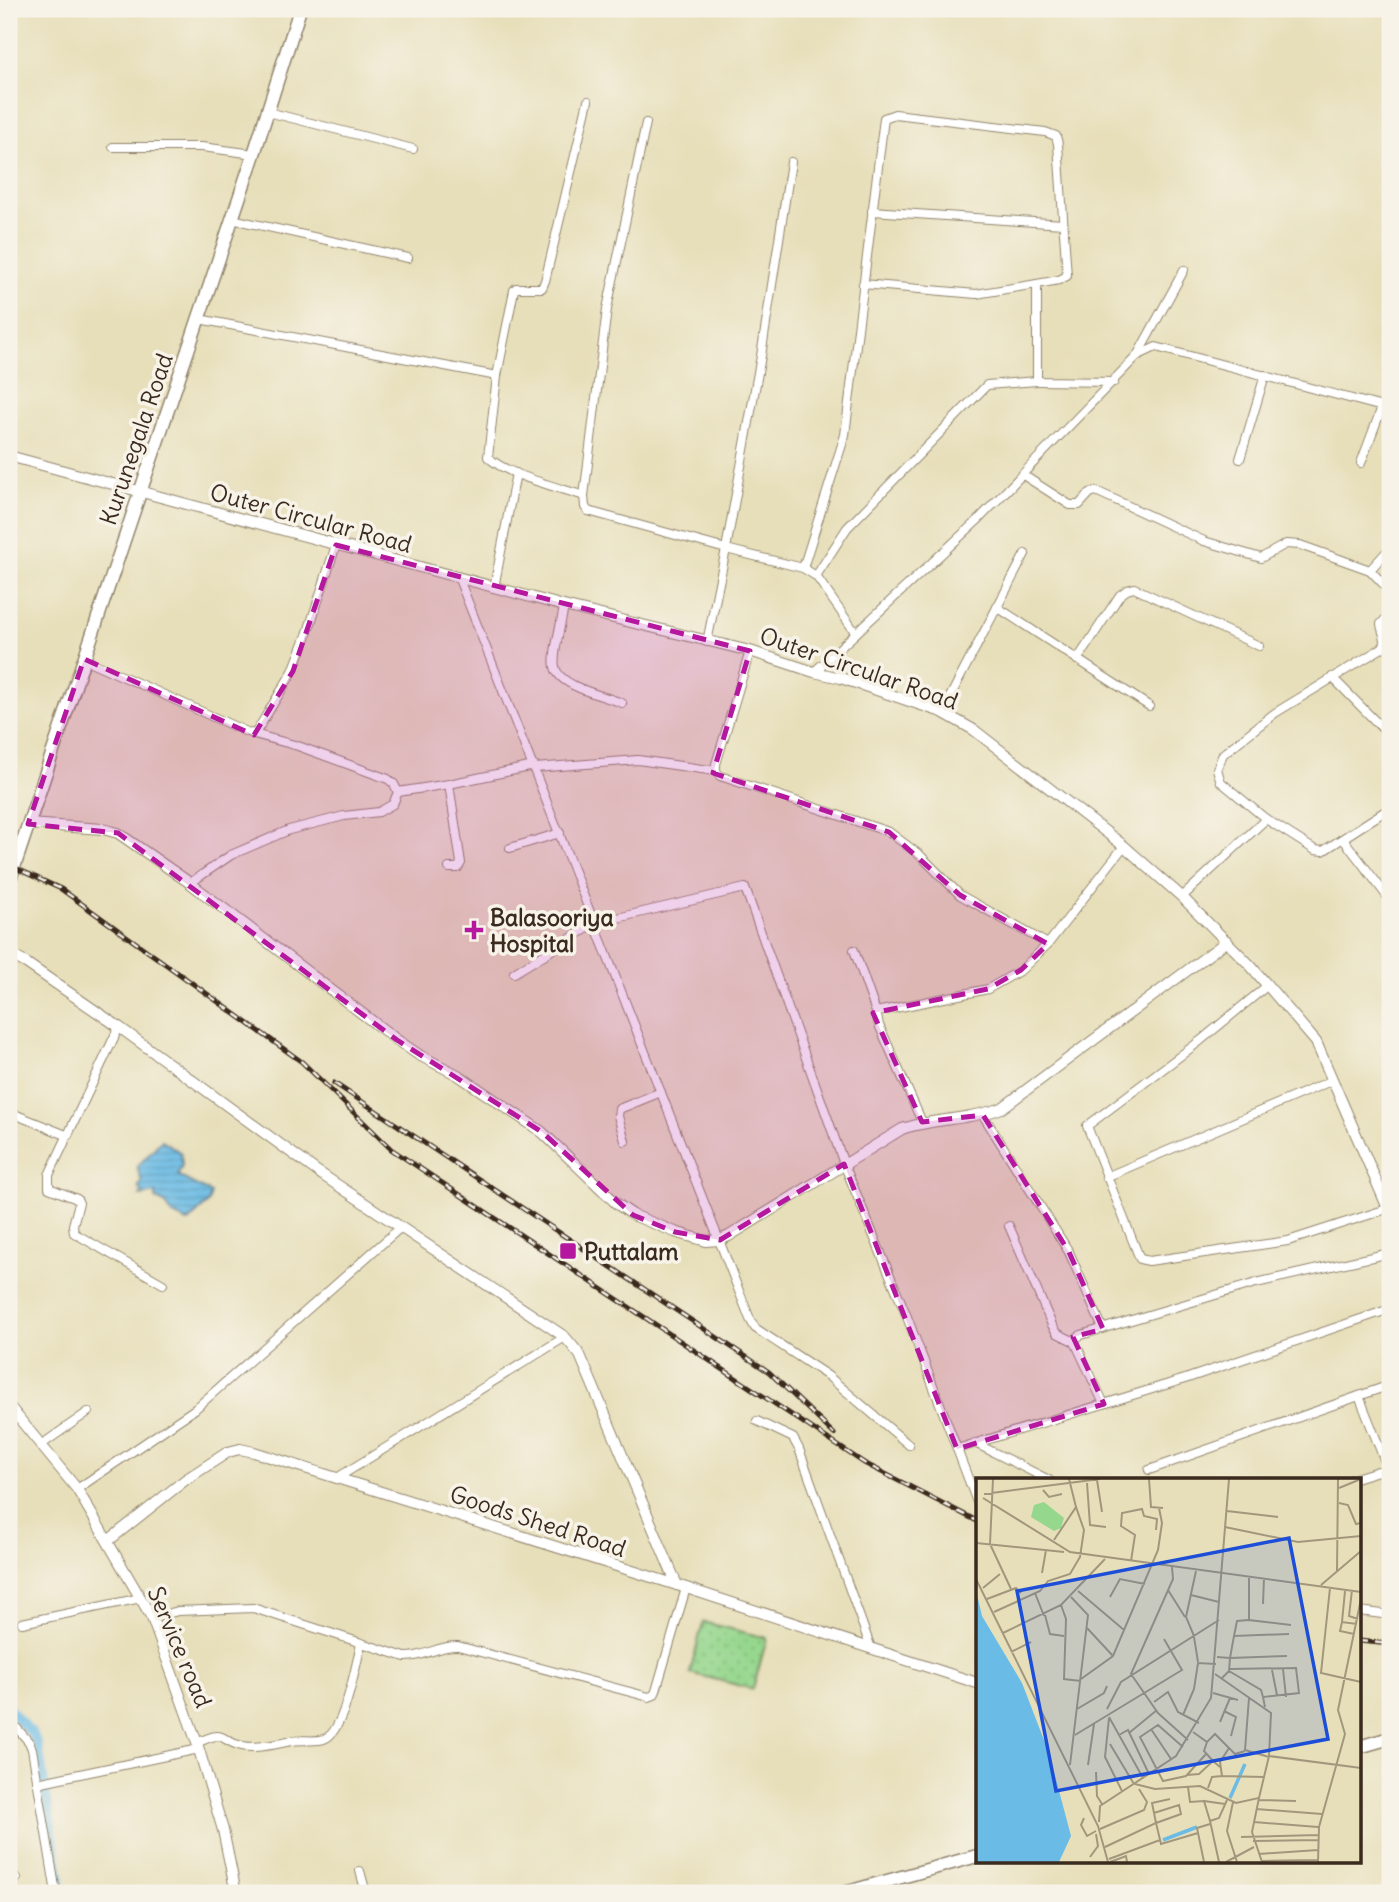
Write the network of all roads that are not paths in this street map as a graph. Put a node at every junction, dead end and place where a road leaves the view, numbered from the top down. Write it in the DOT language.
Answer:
graph roads {
  1 [pos="300,9"];
  2 [pos="588,101"];
  3 [pos="268,112"];
  4 [pos="646,123"];
  5 [pos="113,147"];
  6 [pos="413,149"];
  7 [pos="254,154"];
  8 [pos="791,162"];
  9 [pos="872,211"];
  10 [pos="232,219"];
  11 [pos="1063,224"];
  12 [pos="408,258"];
  13 [pos="1184,270"];
  14 [pos="1037,284"];
  15 [pos="863,285"];
  16 [pos="199,318"];
  17 [pos="1137,356"];
  18 [pos="1265,375"];
  19 [pos="497,376"];
  20 [pos="1037,381"];
  21 [pos="1114,382"];
  22 [pos="1386,408"];
  23 [pos="9,456"];
  24 [pos="1240,459"];
  25 [pos="1361,463"];
  26 [pos="516,473"];
  27 [pos="1024,475"];
  28 [pos="141,491"];
  29 [pos="584,496"];
  30 [pos="336,545"];
  31 [pos="1390,548"];
  32 [pos="726,549"];
  33 [pos="1025,554"];
  34 [pos="803,568"];
  35 [pos="1370,570"];
  36 [pos="816,576"];
  37 [pos="459,579"];
  38 [pos="494,588"];
  39 [pos="1390,591"];
  40 [pos="564,607"];
  41 [pos="997,607"];
  42 [pos="1390,614"];
  43 [pos="855,632"];
  44 [pos="707,642"];
  45 [pos="1259,646"];
  46 [pos="750,650"];
  47 [pos="84,659"];
  48 [pos="1077,660"];
  49 [pos="814,672"];
  50 [pos="1332,677"];
  51 [pos="622,703"];
  52 [pos="1149,706"];
  53 [pos="942,712"];
  54 [pos="254,734"];
  55 [pos="1390,736"];
  56 [pos="535,767"];
  57 [pos="716,771"];
  58 [pos="449,784"];
  59 [pos="398,792"];
  60 [pos="1390,808"];
  61 [pos="1266,819"];
  62 [pos="28,824"];
  63 [pos="560,833"];
  64 [pos="1344,840"];
  65 [pos="1124,846"];
  66 [pos="510,848"];
  67 [pos="449,868"];
  68 [pos="9,882"];
  69 [pos="190,883"];
  70 [pos="1182,897"];
  71 [pos="1390,900"];
  72 [pos="596,923"];
  73 [pos="1227,941"];
  74 [pos="1048,944"];
  75 [pos="854,950"];
  76 [pos="9,954"];
  77 [pos="514,973"];
  78 [pos="1268,985"];
  79 [pos="876,1013"];
  80 [pos="119,1027"];
  81 [pos="1333,1080"];
  82 [pos="661,1092"];
  83 [pos="9,1112"];
  84 [pos="983,1115"];
  85 [pos="922,1122"];
  86 [pos="66,1135"];
  87 [pos="625,1141"];
  88 [pos="844,1164"];
  89 [pos="1107,1177"];
  90 [pos="1390,1210"];
  91 [pos="1009,1226"];
  92 [pos="401,1227"];
  93 [pos="720,1240"];
  94 [pos="1390,1253"];
  95 [pos="163,1284"];
  96 [pos="1390,1309"];
  97 [pos="1102,1329"];
  98 [pos="565,1337"];
  99 [pos="1075,1342"];
  100 [pos="1390,1385"];
  101 [pos="1359,1396"];
  102 [pos="1104,1404"];
  103 [pos="9,1406"];
  104 [pos="88,1412"];
  105 [pos="757,1421"];
  106 [pos="975,1443"];
  107 [pos="41,1445"];
  108 [pos="909,1445"];
  109 [pos="957,1449"];
  110 [pos="1149,1470"];
  111 [pos="1390,1476"];
  112 [pos="337,1478"];
  113 [pos="1045,1478"];
  114 [pos="1354,1478"];
  115 [pos="77,1489"];
  116 [pos="976,1499"];
  117 [pos="108,1541"];
  118 [pos="682,1587"];
  119 [pos="141,1598"];
  120 [pos="1360,1611"];
  121 [pos="1390,1615"];
  122 [pos="152,1618"];
  123 [pos="22,1623"];
  124 [pos="361,1644"];
  125 [pos="870,1648"];
  126 [pos="976,1683"];
  127 [pos="9,1719"];
  128 [pos="1390,1738"];
  129 [pos="198,1746"];
  130 [pos="1360,1747"];
  131 [pos="38,1783"];
  132 [pos="976,1856"];
  133 [pos="360,1871"];
  134 [pos="56,1893"];
  135 [pos="236,1893"];
  136 [pos="366,1893"];
  137 [pos="844,1893"];
  1 -- 3 [label="highway, Kurunegala Road"];
  2 -- 19 [label="street"];
  3 -- 6 [label="street"];
  3 -- 7 [label="highway, Kurunegala Road"];
  4 -- 29 [label="street"];
  5 -- 7 [label="street"];
  7 -- 10 [label="highway, Kurunegala Road"];
  8 -- 32 [label="street"];
  9 -- 11 [label="street"];
  9 -- 11 [label="street"];
  9 -- 15 [label="street"];
  10 -- 12 [label="street"];
  10 -- 16 [label="highway, Kurunegala Road"];
  11 -- 14 [label="street"];
  13 -- 17 [label="street"];
  14 -- 15 [label="street"];
  14 -- 20 [label="street"];
  15 -- 34 [label="street"];
  16 -- 19 [label="street"];
  16 -- 28 [label="highway, Kurunegala Road"];
  17 -- 18 [label="street"];
  17 -- 21 [label="street"];
  18 -- 22 [label="street"];
  18 -- 24 [label="street"];
  19 -- 26 [label="street"];
  20 -- 21 [label="street"];
  20 -- 36 [label="street"];
  21 -- 27 [label="street"];
  22 -- 25 [label="street"];
  23 -- 28 [label="street, Outer Circular Road"];
  26 -- 29 [label="street"];
  26 -- 38 [label="street"];
  27 -- 35 [label="street"];
  27 -- 43 [label="street"];
  28 -- 30 [label="street, Outer Circular Road"];
  28 -- 47 [label="highway, Kurunegala Road"];
  29 -- 32 [label="street"];
  30 -- 37 [label="street, Outer Circular Road"];
  30 -- 54 [label="street"];
  31 -- 35 [label="street"];
  32 -- 34 [label="street"];
  32 -- 44 [label="street"];
  33 -- 41 [label="street"];
  34 -- 36 [label="street"];
  35 -- 39 [label="street"];
  36 -- 43 [label="street"];
  37 -- 38 [label="street, Outer Circular Road"];
  37 -- 56 [label="street"];
  38 -- 40 [label="street, Outer Circular Road"];
  40 -- 44 [label="street, Outer Circular Road"];
  40 -- 51 [label="street"];
  41 -- 48 [label="street"];
  41 -- 53 [label="street"];
  42 -- 50 [label="street"];
  43 -- 49 [label="street"];
  44 -- 46 [label="street, Outer Circular Road"];
  45 -- 48 [label="street"];
  46 -- 49 [label="street, Outer Circular Road"];
  46 -- 57 [label="street"];
  47 -- 54 [label="street"];
  47 -- 62 [label="highway, Kurunegala Road"];
  48 -- 52 [label="street"];
  49 -- 53 [label="street, Outer Circular Road"];
  50 -- 55 [label="street"];
  50 -- 61 [label="street"];
  53 -- 65 [label="street, Outer Circular Road"];
  54 -- 59 [label="street"];
  56 -- 57 [label="street"];
  56 -- 58 [label="street"];
  56 -- 63 [label="street"];
  57 -- 74 [label="street"];
  58 -- 59 [label="street"];
  58 -- 67 [label="street"];
  59 -- 69 [label="street"];
  60 -- 64 [label="street"];
  61 -- 64 [label="street"];
  61 -- 70 [label="street"];
  62 -- 68 [label="highway, Kurunegala Road"];
  62 -- 69 [label="street"];
  63 -- 66 [label="street"];
  63 -- 72 [label="street"];
  64 -- 71 [label="street"];
  65 -- 70 [label="street, Outer Circular Road"];
  65 -- 74 [label="street"];
  69 -- 93 [label="street"];
  70 -- 73 [label="street, Outer Circular Road"];
  72 -- 77 [label="street"];
  72 -- 82 [label="street"];
  72 -- 88 [label="street"];
  73 -- 78 [label="street, Outer Circular Road"];
  73 -- 84 [label="street"];
  74 -- 79 [label="street"];
  75 -- 79 [label="street"];
  76 -- 80 [label="street"];
  78 -- 81 [label="street, Outer Circular Road"];
  78 -- 89 [label="street"];
  79 -- 85 [label="street"];
  80 -- 86 [label="street"];
  80 -- 92 [label="street"];
  81 -- 89 [label="street"];
  81 -- 90 [label="street, Outer Circular Road"];
  82 -- 87 [label="street"];
  82 -- 93 [label="street"];
  83 -- 86 [label="street"];
  84 -- 85 [label="street"];
  84 -- 97 [label="street"];
  85 -- 88 [label="street"];
  86 -- 95 [label="street"];
  88 -- 93 [label="street"];
  88 -- 109 [label="street"];
  89 -- 90 [label="street"];
  91 -- 99 [label="street"];
  92 -- 98 [label="street"];
  92 -- 115 [label="street"];
  93 -- 108 [label="street"];
  94 -- 97 [label="street"];
  96 -- 102 [label="street"];
  97 -- 99 [label="street"];
  98 -- 112 [label="street"];
  98 -- 118 [label="street"];
  99 -- 102 [label="street"];
  100 -- 101 [label="street"];
  101 -- 110 [label="street"];
  101 -- 111 [label="street"];
  102 -- 106 [label="street"];
  103 -- 107 [label="street, Service road"];
  104 -- 107 [label="street"];
  105 -- 125 [label="street"];
  106 -- 109 [label="street"];
  106 -- 113 [label="street"];
  107 -- 115 [label="street, Service road"];
  109 -- 116 [label="street"];
  111 -- 114 [label="street"];
  112 -- 117 [label="street, Goods Shed Road"];
  112 -- 118 [label="street, Goods Shed Road"];
  115 -- 117 [label="street, Service road"];
  117 -- 119 [label="street, Service road"];
  118 -- 124 [label="street"];
  118 -- 125 [label="street, Goods Shed Road"];
  119 -- 122 [label="street, Service road"];
  119 -- 123 [label="street"];
  120 -- 121 [label="street"];
  122 -- 124 [label="street"];
  122 -- 129 [label="street, Service road"];
  124 -- 129 [label="street"];
  125 -- 126 [label="street, Goods Shed Road"];
  127 -- 131 [label="street"];
  128 -- 130 [label="highway"];
  129 -- 131 [label="street"];
  129 -- 135 [label="street, Service road"];
  131 -- 134 [label="street"];
  132 -- 137 [label="highway"];
  133 -- 136 [label="street"];
}
